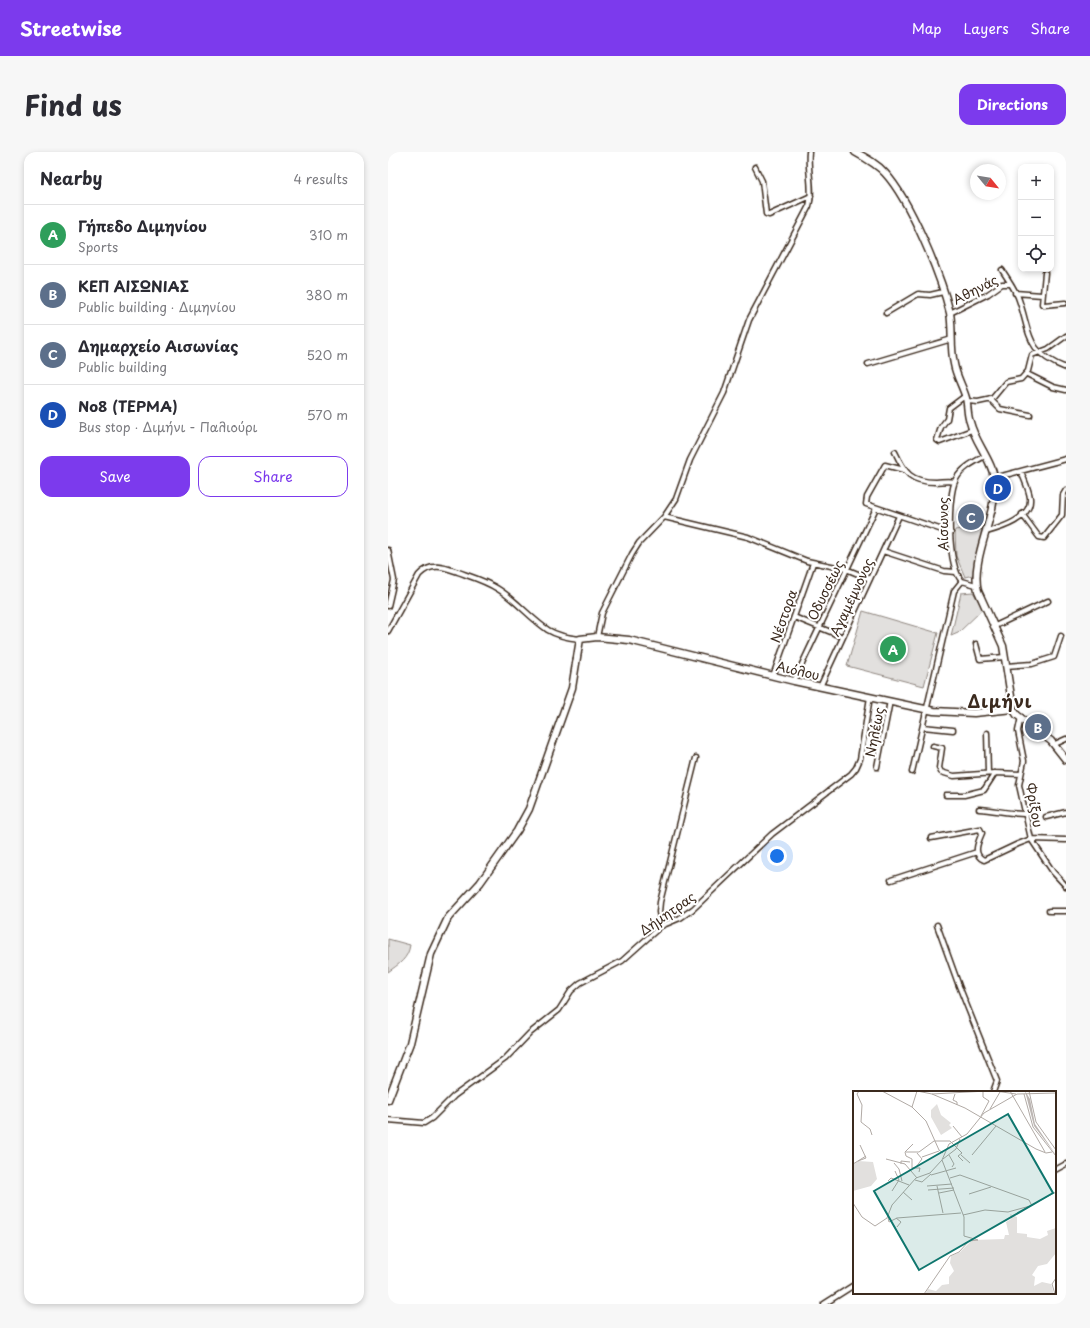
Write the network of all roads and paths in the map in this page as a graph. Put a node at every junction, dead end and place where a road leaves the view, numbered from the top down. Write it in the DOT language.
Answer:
graph roads {
  1 [pos="809,152"];
  2 [pos="855,152"];
  3 [pos="755,167"];
  4 [pos="811,196"];
  5 [pos="1002,270"];
  6 [pos="1045,273"];
  7 [pos="1011,284"];
  8 [pos="943,292"];
  9 [pos="1015,293"];
  10 [pos="1042,295"];
  11 [pos="1065,303"];
  12 [pos="886,313"];
  13 [pos="950,313"];
  14 [pos="1066,336"];
  15 [pos="952,339"];
  16 [pos="1040,352"];
  17 [pos="868,364"];
  18 [pos="1066,368"];
  19 [pos="1027,374"];
  20 [pos="1066,390"];
  21 [pos="966,399"];
  22 [pos="990,399"];
  23 [pos="1030,415"];
  24 [pos="972,430"];
  25 [pos="895,452"];
  26 [pos="985,456"];
  27 [pos="1066,459"];
  28 [pos="904,470"];
  29 [pos="1021,472"];
  30 [pos="994,478"];
  31 [pos="955,482"];
  32 [pos="1066,490"];
  33 [pos="876,508"];
  34 [pos="1063,513"];
  35 [pos="1022,514"];
  36 [pos="900,516"];
  37 [pos="664,517"];
  38 [pos="1066,520"];
  39 [pos="986,532"];
  40 [pos="951,533"];
  41 [pos="388,550"];
  42 [pos="883,551"];
  43 [pos="813,563"];
  44 [pos="846,569"];
  45 [pos="956,572"];
  46 [pos="870,579"];
  47 [pos="962,581"];
  48 [pos="976,585"];
  49 [pos="1048,601"];
  50 [pos="388,606"];
  51 [pos="794,617"];
  52 [pos="995,626"];
  53 [pos="819,627"];
  54 [pos="388,631"];
  55 [pos="1061,636"];
  56 [pos="597,637"];
  57 [pos="843,637"];
  58 [pos="580,640"];
  59 [pos="976,644"];
  60 [pos="1005,657"];
  61 [pos="1006,666"];
  62 [pos="773,676"];
  63 [pos="794,681"];
  64 [pos="820,687"];
  65 [pos="870,697"];
  66 [pos="890,701"];
  67 [pos="927,709"];
  68 [pos="1013,709"];
  69 [pos="1021,717"];
  70 [pos="923,727"];
  71 [pos="953,730"];
  72 [pos="987,733"];
  73 [pos="1066,739"];
  74 [pos="1055,744"];
  75 [pos="933,746"];
  76 [pos="696,758"];
  77 [pos="1066,760"];
  78 [pos="877,767"];
  79 [pos="912,772"];
  80 [pos="988,773"];
  81 [pos="995,773"];
  82 [pos="1021,774"];
  83 [pos="946,795"];
  84 [pos="979,809"];
  85 [pos="1066,812"];
  86 [pos="1026,814"];
  87 [pos="1046,817"];
  88 [pos="931,838"];
  89 [pos="1031,840"];
  90 [pos="1066,840"];
  91 [pos="977,852"];
  92 [pos="891,880"];
  93 [pos="1066,886"];
  94 [pos="1049,911"];
  95 [pos="1066,911"];
  96 [pos="937,925"];
  97 [pos="661,926"];
  98 [pos="993,1091"];
  99 [pos="388,1100"];
  100 [pos="388,1120"];
  101 [pos="1066,1164"];
  102 [pos="1056,1169"];
  103 [pos="853,1286"];
  104 [pos="824,1304"];
  1 -- 4 [label="street"];
  2 -- 8 [label="street"];
  3 -- 4 [label="street"];
  4 -- 37 [label="street"];
  5 -- 7 [label="street"];
  6 -- 10 [label="street"];
  7 -- 9 [label="street"];
  7 -- 13 [label="street, Αθηνάς"];
  8 -- 12 [label="street"];
  8 -- 13 [label="street"];
  9 -- 10 [label="street"];
  9 -- 16 [label="street"];
  10 -- 11 [label="street"];
  13 -- 15 [label="street"];
  14 -- 16 [label="street"];
  15 -- 17 [label="street"];
  15 -- 21 [label="street"];
  16 -- 18 [label="street"];
  16 -- 19 [label="street"];
  19 -- 20 [label="street"];
  19 -- 22 [label="street"];
  21 -- 22 [label="street"];
  21 -- 24 [label="street"];
  21 -- 24 [label="street"];
  22 -- 23 [label="street"];
  24 -- 26 [label="street"];
  25 -- 28 [label="street"];
  26 -- 30 [label="street"];
  26 -- 31 [label="street, Αίσωνος"];
  27 -- 29 [label="street"];
  28 -- 31 [label="street"];
  28 -- 33 [label="street"];
  29 -- 30 [label="street"];
  29 -- 35 [label="street"];
  30 -- 39 [label="street"];
  31 -- 40 [label="street, Αίσωνος"];
  32 -- 34 [label="street"];
  33 -- 36 [label="street"];
  33 -- 44 [label="street, Οδυσσέως"];
  34 -- 35 [label="street"];
  34 -- 38 [label="street"];
  35 -- 39 [label="street"];
  36 -- 40 [label="street"];
  36 -- 42 [label="street, Αγαμέμνονος"];
  37 -- 43 [label="street"];
  37 -- 56 [label="street"];
  39 -- 48 [label="street"];
  40 -- 45 [label="street, Αίσωνος"];
  41 -- 50 [label="street"];
  42 -- 45 [label="street"];
  42 -- 46 [label="street, Αγαμέμνονος"];
  43 -- 44 [label="street"];
  43 -- 51 [label="street, Νέστορα"];
  44 -- 46 [label="street"];
  44 -- 53 [label="street, Οδυσσέως"];
  45 -- 47 [label="street, Αίσωνος"];
  46 -- 57 [label="street, Αγαμέμνονος"];
  47 -- 48 [label="street"];
  47 -- 67 [label="street"];
  48 -- 52 [label="street"];
  49 -- 52 [label="street"];
  51 -- 53 [label="street"];
  51 -- 62 [label="street, Νέστορα"];
  52 -- 60 [label="street"];
  53 -- 57 [label="street"];
  53 -- 63 [label="street, Οδυσσέως"];
  54 -- 58 [label="street"];
  55 -- 61 [label="street"];
  56 -- 58 [label="street, Αιόλου"];
  56 -- 62 [label="street, Αιόλου"];
  57 -- 64 [label="street, Αγαμέμνονος"];
  58 -- 99 [label="street"];
  59 -- 60 [label="street"];
  60 -- 61 [label="street"];
  61 -- 68 [label="street"];
  62 -- 63 [label="street, Αιόλου"];
  63 -- 64 [label="street, Αιόλου"];
  64 -- 65 [label="street, Αιόλου"];
  65 -- 66 [label="street, Αιόλου"];
  65 -- 97 [label="street, Δήμητρας"];
  66 -- 67 [label="street, Αιόλου"];
  66 -- 78 [label="street, Νηλέως"];
  67 -- 68 [label="street, Αιόλου"];
  67 -- 70 [label="street"];
  68 -- 69 [label="street"];
  69 -- 74 [label="street"];
  69 -- 82 [label="street, Φρίξου"];
  70 -- 71 [label="street"];
  70 -- 79 [label="street"];
  72 -- 80 [label="street"];
  73 -- 74 [label="street"];
  74 -- 77 [label="street"];
  75 -- 80 [label="street"];
  76 -- 97 [label="street"];
  80 -- 81 [label="street"];
  81 -- 82 [label="street"];
  81 -- 83 [label="street"];
  82 -- 86 [label="street, Φρίξου"];
  84 -- 86 [label="street"];
  85 -- 87 [label="street"];
  86 -- 89 [label="street, Φρίξου"];
  88 -- 91 [label="street"];
  89 -- 90 [label="street"];
  89 -- 91 [label="street"];
  89 -- 93 [label="street, Φρίξου"];
  91 -- 92 [label="street"];
  94 -- 95 [label="street"];
  96 -- 98 [label="street"];
  97 -- 100 [label="street, Δήμητρας"];
  101 -- 102 [label="street"];
  103 -- 104 [label="street"];
}
